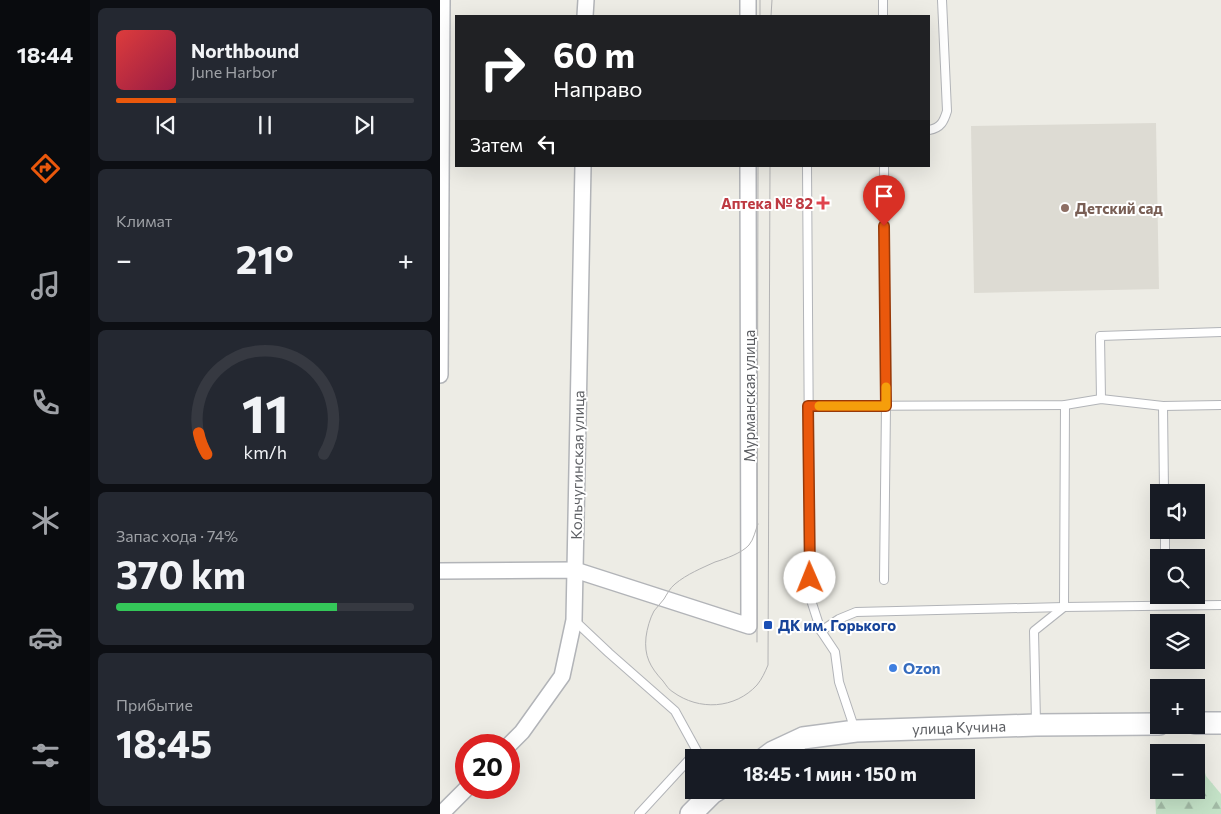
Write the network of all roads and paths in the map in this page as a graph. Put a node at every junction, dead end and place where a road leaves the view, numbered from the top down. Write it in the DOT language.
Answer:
graph roads {
  1 [pos="442,0"];
  2 [pos="586,0"];
  3 [pos="748,0"];
  4 [pos="884,0"];
  5 [pos="942,0"];
  6 [pos="586,15"];
  7 [pos="748,15"];
  8 [pos="884,15"];
  9 [pos="930,130"];
  10 [pos="583,167"];
  11 [pos="748,167"];
  12 [pos="807,167"];
  13 [pos="884,167"];
  14 [pos="1221,332"];
  15 [pos="440,375"];
  16 [pos="1101,399"];
  17 [pos="1065,405"];
  18 [pos="1221,405"];
  19 [pos="808,406"];
  20 [pos="886,406"];
  21 [pos="1163,406"];
  22 [pos="1164,484"];
  23 [pos="575,570"];
  24 [pos="440,571"];
  25 [pos="884,580"];
  26 [pos="1166,605"];
  27 [pos="1221,605"];
  28 [pos="1064,607"];
  29 [pos="574,620"];
  30 [pos="821,631"];
  31 [pos="1205,723"];
  32 [pos="1221,723"];
  33 [pos="1150,724"];
  34 [pos="1036,725"];
  35 [pos="856,731"];
  36 [pos="520,734"];
  37 [pos="779,749"];
  38 [pos="456,799"];
  39 [pos="706,799"];
  40 [pos="441,814"];
  41 [pos="639,814"];
  42 [pos="691,814"];
  1 -- 15 [label="street"];
  2 -- 6 [label="street"];
  3 -- 7 [label="street"];
  4 -- 8 [label="lane"];
  5 -- 9 [label="lane"];
  10 -- 23 [label="street, Кольчугинская улица"];
  11 -- 23 [label="street, Мурманская улица"];
  12 -- 19 [label="lane"];
  13 -- 20 [label="lane"];
  14 -- 16 [label="lane"];
  16 -- 17 [label="lane"];
  16 -- 21 [label="lane"];
  17 -- 20 [label="lane"];
  17 -- 28 [label="lane"];
  18 -- 21 [label="lane"];
  19 -- 20 [label="lane"];
  19 -- 30 [label="lane"];
  20 -- 25 [label="lane"];
  21 -- 22 [label="lane"];
  23 -- 24 [label="street"];
  23 -- 29 [label="street, Кольчугинская улица"];
  26 -- 27 [label="lane"];
  26 -- 28 [label="lane"];
  28 -- 30 [label="lane"];
  28 -- 34 [label="lane"];
  29 -- 36 [label="street, Кольчугинская улица"];
  29 -- 41 [label="lane"];
  30 -- 35 [label="lane"];
  31 -- 32 [label="main road"];
  33 -- 34 [label="main road, улица Кучина"];
  34 -- 35 [label="main road, улица Кучина"];
  35 -- 37 [label="main road, улица Кучина"];
  38 -- 40 [label="street"];
  39 -- 42 [label="main road"];
}
